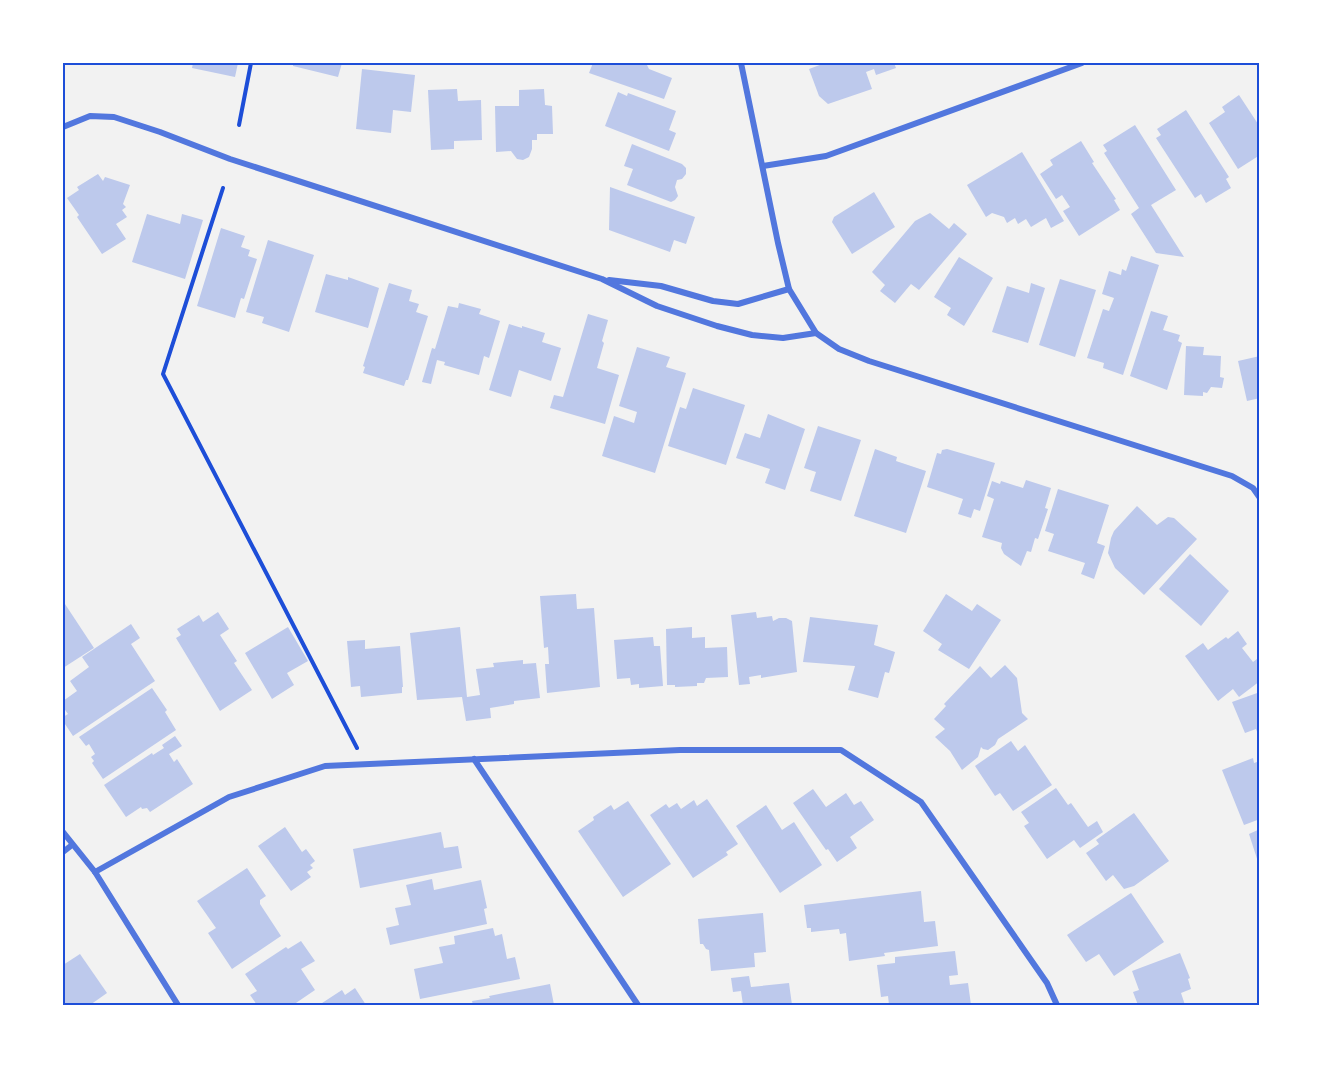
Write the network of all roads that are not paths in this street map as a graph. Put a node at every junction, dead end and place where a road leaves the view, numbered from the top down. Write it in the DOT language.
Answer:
graph roads {
  1 [pos="741,63"];
  2 [pos="1082,63"];
  3 [pos="63,127"];
  4 [pos="763,166"];
  5 [pos="602,279"];
  6 [pos="789,289"];
  7 [pos="816,333"];
  8 [pos="1260,484"];
  9 [pos="1253,488"];
  10 [pos="1260,498"];
  11 [pos="474,759"];
  12 [pos="63,832"];
  13 [pos="72,845"];
  14 [pos="63,852"];
  15 [pos="95,873"];
  16 [pos="178,1005"];
  17 [pos="638,1005"];
  18 [pos="1057,1005"];
  1 -- 4 [label="street"];
  2 -- 4 [label="street"];
  3 -- 5 [label="street"];
  4 -- 6 [label="street"];
  5 -- 6 [label="street"];
  5 -- 7 [label="street"];
  6 -- 7 [label="street"];
  7 -- 9 [label="street"];
  8 -- 9 [label="street"];
  9 -- 10 [label="street"];
  11 -- 15 [label="street"];
  11 -- 17 [label="street"];
  11 -- 18 [label="street"];
  12 -- 13 [label="street"];
  13 -- 14 [label="street"];
  13 -- 15 [label="street"];
  15 -- 16 [label="street"];
}
